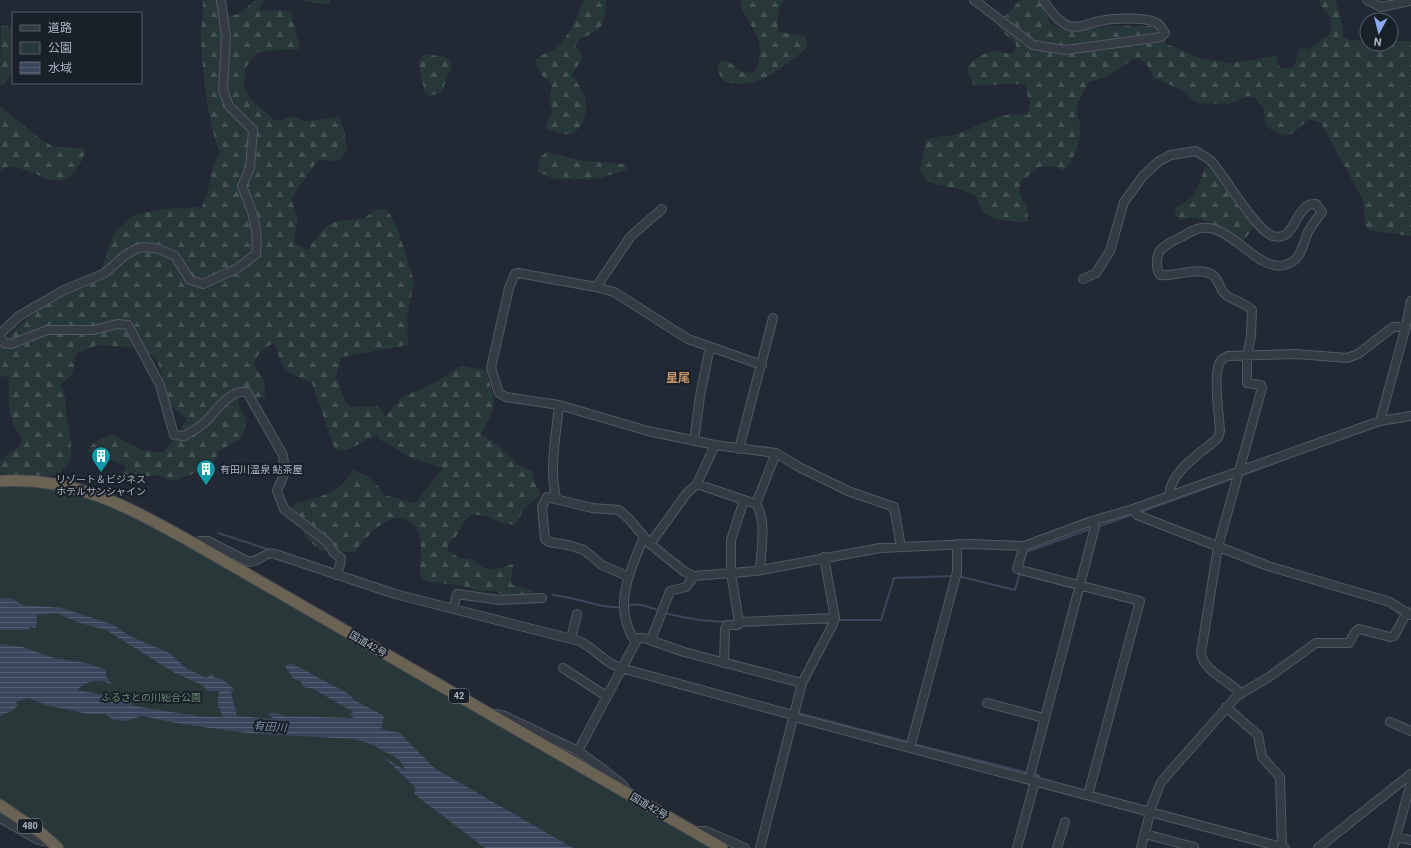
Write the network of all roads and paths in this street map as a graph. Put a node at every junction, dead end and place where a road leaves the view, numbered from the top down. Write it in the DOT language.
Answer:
graph roads {
  1 [pos="221,0"];
  2 [pos="974,0"];
  3 [pos="1043,0"];
  4 [pos="1367,0"];
  5 [pos="1411,1"];
  6 [pos="662,209"];
  7 [pos="1083,279"];
  8 [pos="596,287"];
  9 [pos="1411,301"];
  10 [pos="773,318"];
  11 [pos="1406,326"];
  12 [pos="0,335"];
  13 [pos="710,347"];
  14 [pos="1247,356"];
  15 [pos="762,365"];
  16 [pos="559,405"];
  17 [pos="1411,416"];
  18 [pos="1380,421"];
  19 [pos="694,441"];
  20 [pos="715,445"];
  21 [pos="739,449"];
  22 [pos="776,453"];
  23 [pos="1237,472"];
  24 [pos="0,481"];
  25 [pos="696,484"];
  26 [pos="1169,496"];
  27 [pos="556,498"];
  28 [pos="744,500"];
  29 [pos="756,504"];
  30 [pos="1133,509"];
  31 [pos="1092,521"];
  32 [pos="644,537"];
  33 [pos="196,544"];
  34 [pos="650,544"];
  35 [pos="957,544"];
  36 [pos="1024,546"];
  37 [pos="901,547"];
  38 [pos="1218,547"];
  39 [pos="824,557"];
  40 [pos="760,570"];
  41 [pos="731,573"];
  42 [pos="336,575"];
  43 [pos="627,576"];
  44 [pos="694,576"];
  45 [pos="1079,586"];
  46 [pos="542,598"];
  47 [pos="453,609"];
  48 [pos="577,614"];
  49 [pos="1409,614"];
  50 [pos="835,618"];
  51 [pos="739,622"];
  52 [pos="571,639"];
  53 [pos="651,640"];
  54 [pos="635,641"];
  55 [pos="724,663"];
  56 [pos="563,668"];
  57 [pos="621,668"];
  58 [pos="802,683"];
  59 [pos="1240,694"];
  60 [pos="606,696"];
  61 [pos="987,703"];
  62 [pos="1226,708"];
  63 [pos="491,716"];
  64 [pos="794,717"];
  65 [pos="1044,718"];
  66 [pos="1390,722"];
  67 [pos="1411,731"];
  68 [pos="910,748"];
  69 [pos="578,751"];
  70 [pos="1410,775"];
  71 [pos="1032,780"];
  72 [pos="627,794"];
  73 [pos="1088,795"];
  74 [pos="0,805"];
  75 [pos="1150,812"];
  76 [pos="0,818"];
  77 [pos="1065,822"];
  78 [pos="697,834"];
  79 [pos="1144,834"];
  80 [pos="1396,837"];
  81 [pos="1411,840"];
  82 [pos="55,845"];
  83 [pos="1267,846"];
  84 [pos="1194,847"];
  85 [pos="722,848"];
  86 [pos="745,848"];
  87 [pos="760,848"];
  88 [pos="1017,848"];
  89 [pos="1057,848"];
  90 [pos="1141,848"];
  91 [pos="1284,848"];
  92 [pos="1318,848"];
  93 [pos="1393,848"];
  1 -- 12 [label="street"];
  2 -- 3 [label="street"];
  4 -- 5 [label="street"];
  6 -- 8 [label="street"];
  7 -- 14 [label="street"];
  8 -- 13 [label="street"];
  8 -- 16 [label="street"];
  9 -- 11 [label="street"];
  10 -- 15 [label="street"];
  11 -- 14 [label="street"];
  11 -- 18 [label="street"];
  12 -- 42 [label="street"];
  13 -- 15 [label="street"];
  13 -- 19 [label="street"];
  14 -- 23 [label="street"];
  14 -- 26 [label="street"];
  15 -- 21 [label="street"];
  16 -- 19 [label="street"];
  16 -- 27 [label="street"];
  17 -- 18 [label="street"];
  18 -- 23 [label="street"];
  19 -- 20 [label="street"];
  20 -- 21 [label="street"];
  20 -- 25 [label="street"];
  21 -- 22 [label="street"];
  22 -- 29 [label="street"];
  22 -- 37 [label="street"];
  23 -- 26 [label="street"];
  23 -- 38 [label="street"];
  24 -- 33 [label="highway, 国道42号 / 42"];
  25 -- 28 [label="street"];
  25 -- 34 [label="street"];
  26 -- 30 [label="street"];
  27 -- 32 [label="street"];
  27 -- 43 [label="street"];
  28 -- 29 [label="street"];
  28 -- 41 [label="street"];
  29 -- 40 [label="street"];
  30 -- 31 [label="street"];
  30 -- 38 [label="street"];
  31 -- 36 [label="street"];
  31 -- 45 [label="street"];
  32 -- 34 [label="street"];
  32 -- 43 [label="street"];
  33 -- 42 [label="street"];
  33 -- 63 [label="highway, 国道42号 / 42"];
  34 -- 44 [label="street"];
  35 -- 36 [label="street"];
  35 -- 37 [label="street"];
  35 -- 68 [label="street"];
  36 -- 45 [label="street"];
  37 -- 39 [label="street"];
  38 -- 49 [label="street"];
  38 -- 59 [label="street"];
  39 -- 40 [label="street"];
  39 -- 50 [label="street"];
  40 -- 41 [label="street"];
  41 -- 44 [label="street"];
  41 -- 51 [label="street"];
  42 -- 47 [label="street"];
  43 -- 54 [label="street"];
  44 -- 53 [label="street"];
  45 -- 65 [label="street"];
  45 -- 73 [label="street"];
  46 -- 47 [label="street"];
  47 -- 52 [label="street"];
  48 -- 52 [label="street"];
  49 -- 59 [label="street"];
  50 -- 51 [label="street"];
  50 -- 58 [label="street"];
  51 -- 55 [label="street"];
  52 -- 57 [label="street"];
  53 -- 54 [label="street"];
  53 -- 55 [label="street"];
  54 -- 57 [label="street"];
  55 -- 58 [label="street"];
  56 -- 60 [label="street"];
  57 -- 60 [label="street"];
  57 -- 64 [label="street"];
  58 -- 64 [label="street"];
  59 -- 62 [label="street"];
  60 -- 69 [label="street"];
  61 -- 65 [label="street"];
  62 -- 75 [label="street"];
  62 -- 91 [label="street"];
  63 -- 69 [label="street"];
  63 -- 72 [label="highway, 国道42号 / 42"];
  64 -- 68 [label="street"];
  64 -- 87 [label="street"];
  65 -- 71 [label="street"];
  66 -- 67 [label="street"];
  68 -- 71 [label="street"];
  69 -- 72 [label="street"];
  70 -- 80 [label="street"];
  70 -- 92 [label="street"];
  71 -- 73 [label="street"];
  71 -- 88 [label="street"];
  72 -- 78 [label="highway, 国道42号 / 42"];
  73 -- 75 [label="street"];
  74 -- 82 [label="highway, 480"];
  75 -- 79 [label="street"];
  75 -- 83 [label="street"];
  76 -- 82 [label="street"];
  77 -- 89 [label="street"];
  78 -- 85 [label="highway, 国道42号 / 42"];
  78 -- 86 [label="street"];
  79 -- 84 [label="street"];
  79 -- 90 [label="street"];
  80 -- 81 [label="street"];
  80 -- 93 [label="street"];
  83 -- 91 [label="street"];
}
